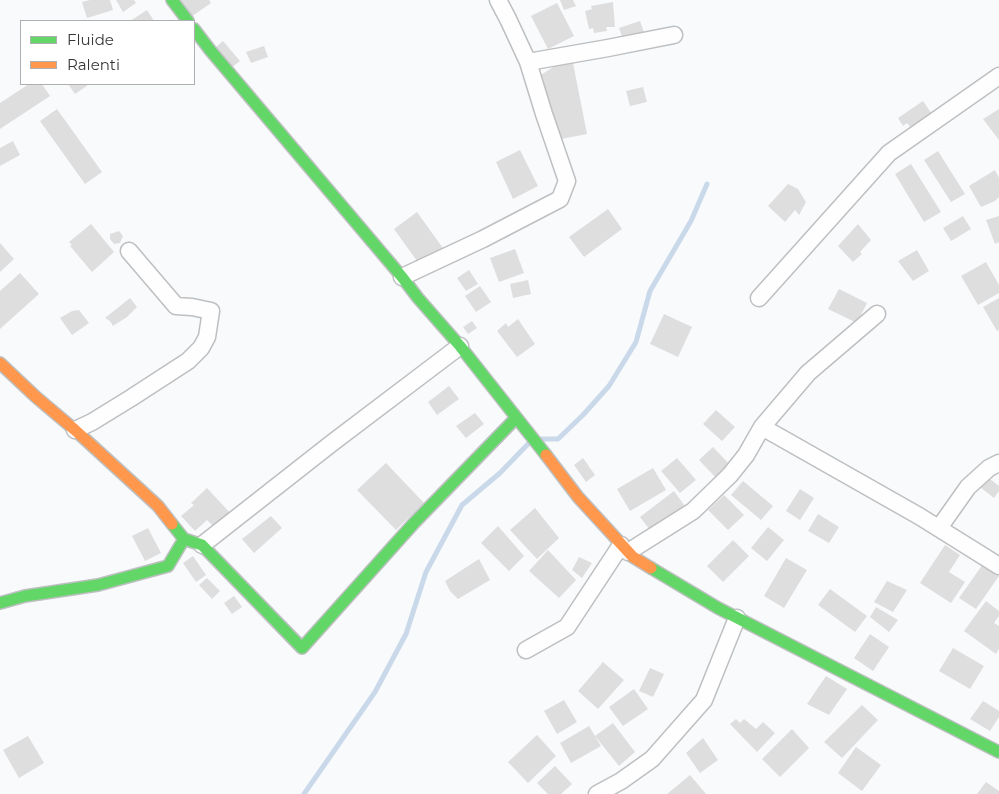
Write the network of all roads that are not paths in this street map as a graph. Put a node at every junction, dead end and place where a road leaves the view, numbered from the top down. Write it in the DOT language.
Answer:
graph roads {
  1 [pos="172,0"];
  2 [pos="498,0"];
  3 [pos="187,20"];
  4 [pos="195,30"];
  5 [pos="674,34"];
  6 [pos="528,62"];
  7 [pos="999,76"];
  8 [pos="130,251"];
  9 [pos="402,277"];
  10 [pos="760,298"];
  11 [pos="877,314"];
  12 [pos="460,346"];
  13 [pos="0,363"];
  14 [pos="516,418"];
  15 [pos="762,427"];
  16 [pos="75,430"];
  17 [pos="999,463"];
  18 [pos="939,528"];
  19 [pos="184,539"];
  20 [pos="202,545"];
  21 [pos="625,548"];
  22 [pos="999,566"];
  23 [pos="0,603"];
  24 [pos="737,618"];
  25 [pos="526,650"];
  26 [pos="999,752"];
  27 [pos="597,794"];
  1 -- 3 [label="street"];
  2 -- 6 [label="street"];
  4 -- 9 [label="street"];
  5 -- 6 [label="street"];
  6 -- 9 [label="street"];
  7 -- 10 [label="street"];
  8 -- 16 [label="street"];
  9 -- 12 [label="street"];
  11 -- 15 [label="street"];
  12 -- 14 [label="street"];
  12 -- 20 [label="street"];
  13 -- 16 [label="street"];
  14 -- 20 [label="street"];
  14 -- 21 [label="street"];
  15 -- 18 [label="street"];
  15 -- 21 [label="street"];
  16 -- 19 [label="street"];
  17 -- 18 [label="street"];
  18 -- 22 [label="street"];
  19 -- 20 [label="street"];
  19 -- 23 [label="street"];
  21 -- 24 [label="street"];
  21 -- 25 [label="street"];
  24 -- 26 [label="street"];
  24 -- 27 [label="street"];
}
